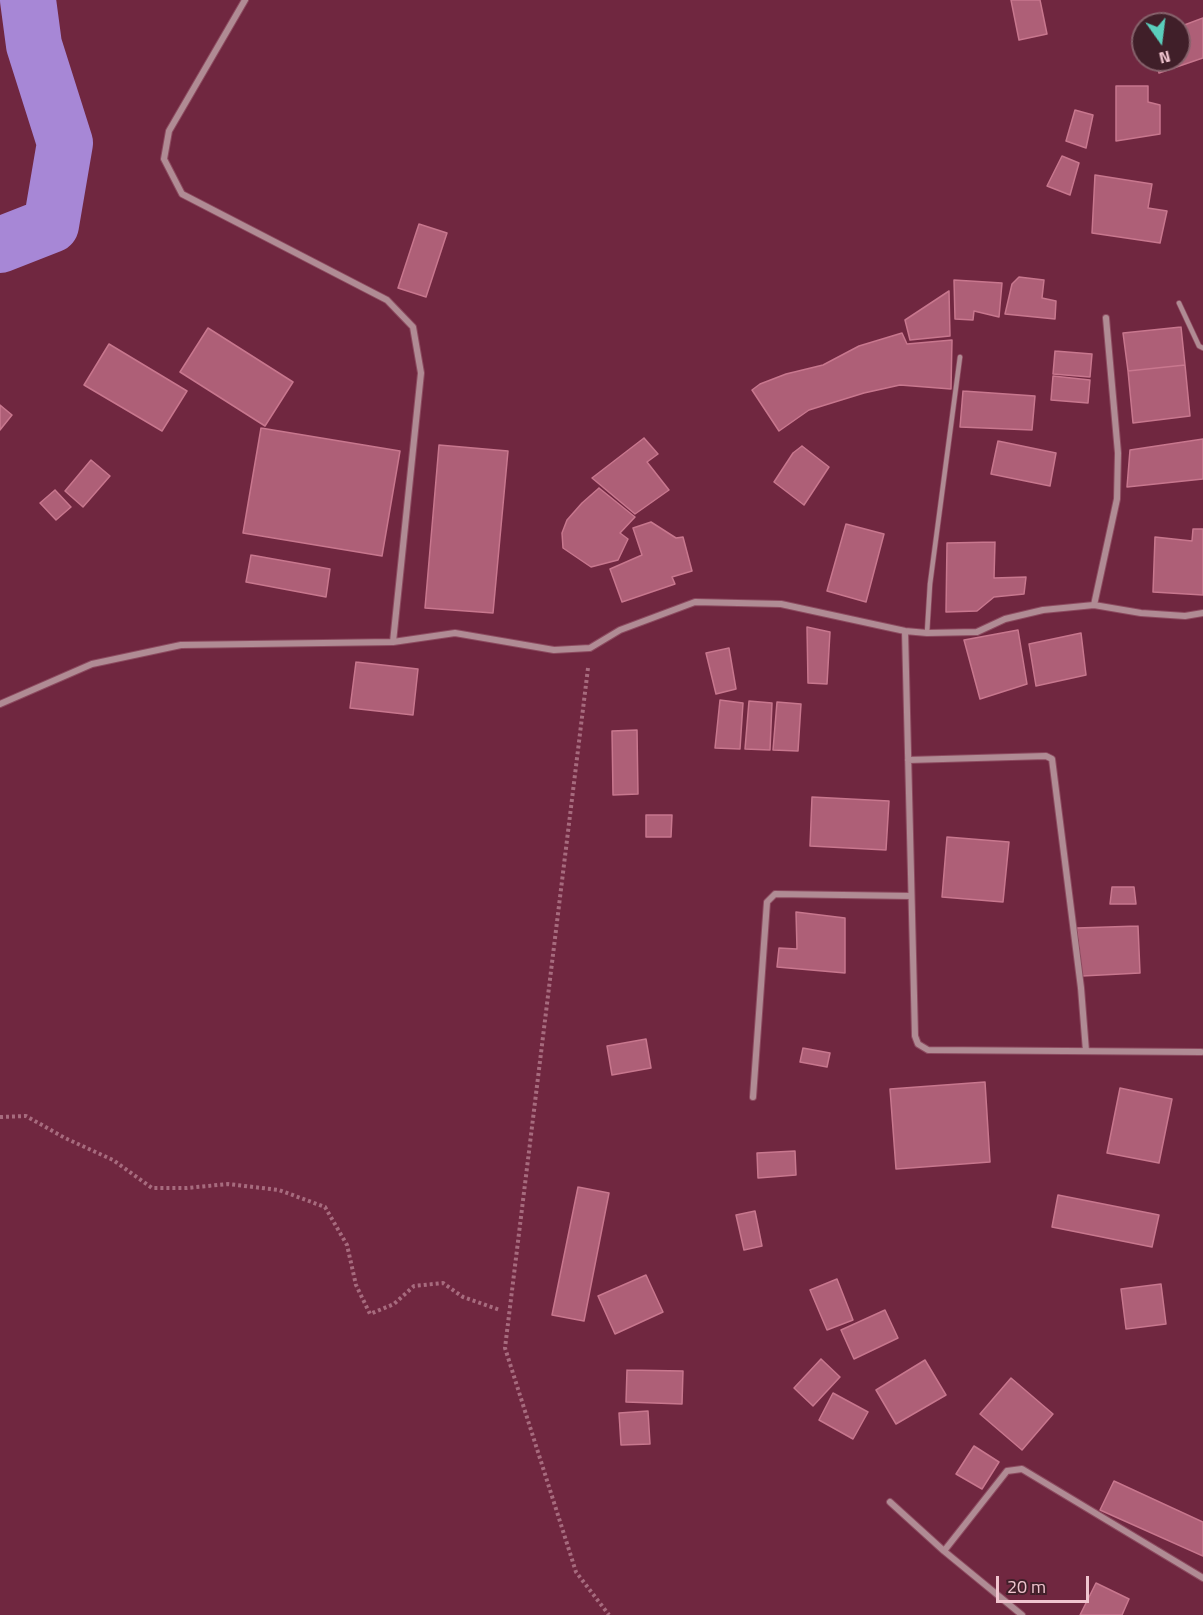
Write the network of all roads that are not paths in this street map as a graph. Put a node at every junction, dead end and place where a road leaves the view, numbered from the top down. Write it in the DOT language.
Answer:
graph roads {
  1 [pos="245,0"];
  2 [pos="1179,303"];
  3 [pos="1106,318"];
  4 [pos="1203,348"];
  5 [pos="960,357"];
  6 [pos="1094,605"];
  7 [pos="1203,613"];
  8 [pos="905,632"];
  9 [pos="927,633"];
  10 [pos="393,642"];
  11 [pos="0,704"];
  12 [pos="908,760"];
  13 [pos="911,896"];
  14 [pos="1086,1051"];
  15 [pos="1201,1052"];
  16 [pos="753,1097"];
  17 [pos="890,1502"];
  18 [pos="944,1551"];
  19 [pos="1203,1578"];
  20 [pos="1022,1615"];
  1 -- 10 [label="street"];
  2 -- 4 [label="lane"];
  3 -- 6 [label="street"];
  5 -- 9 [label="lane"];
  6 -- 7 [label="street"];
  6 -- 9 [label="street"];
  8 -- 9 [label="street"];
  8 -- 10 [label="street"];
  8 -- 12 [label="street"];
  10 -- 11 [label="street"];
  12 -- 13 [label="street"];
  12 -- 14 [label="street"];
  13 -- 14 [label="street"];
  13 -- 16 [label="street"];
  14 -- 15 [label="street"];
  17 -- 18 [label="street"];
  18 -- 19 [label="street"];
  18 -- 20 [label="street"];
}
